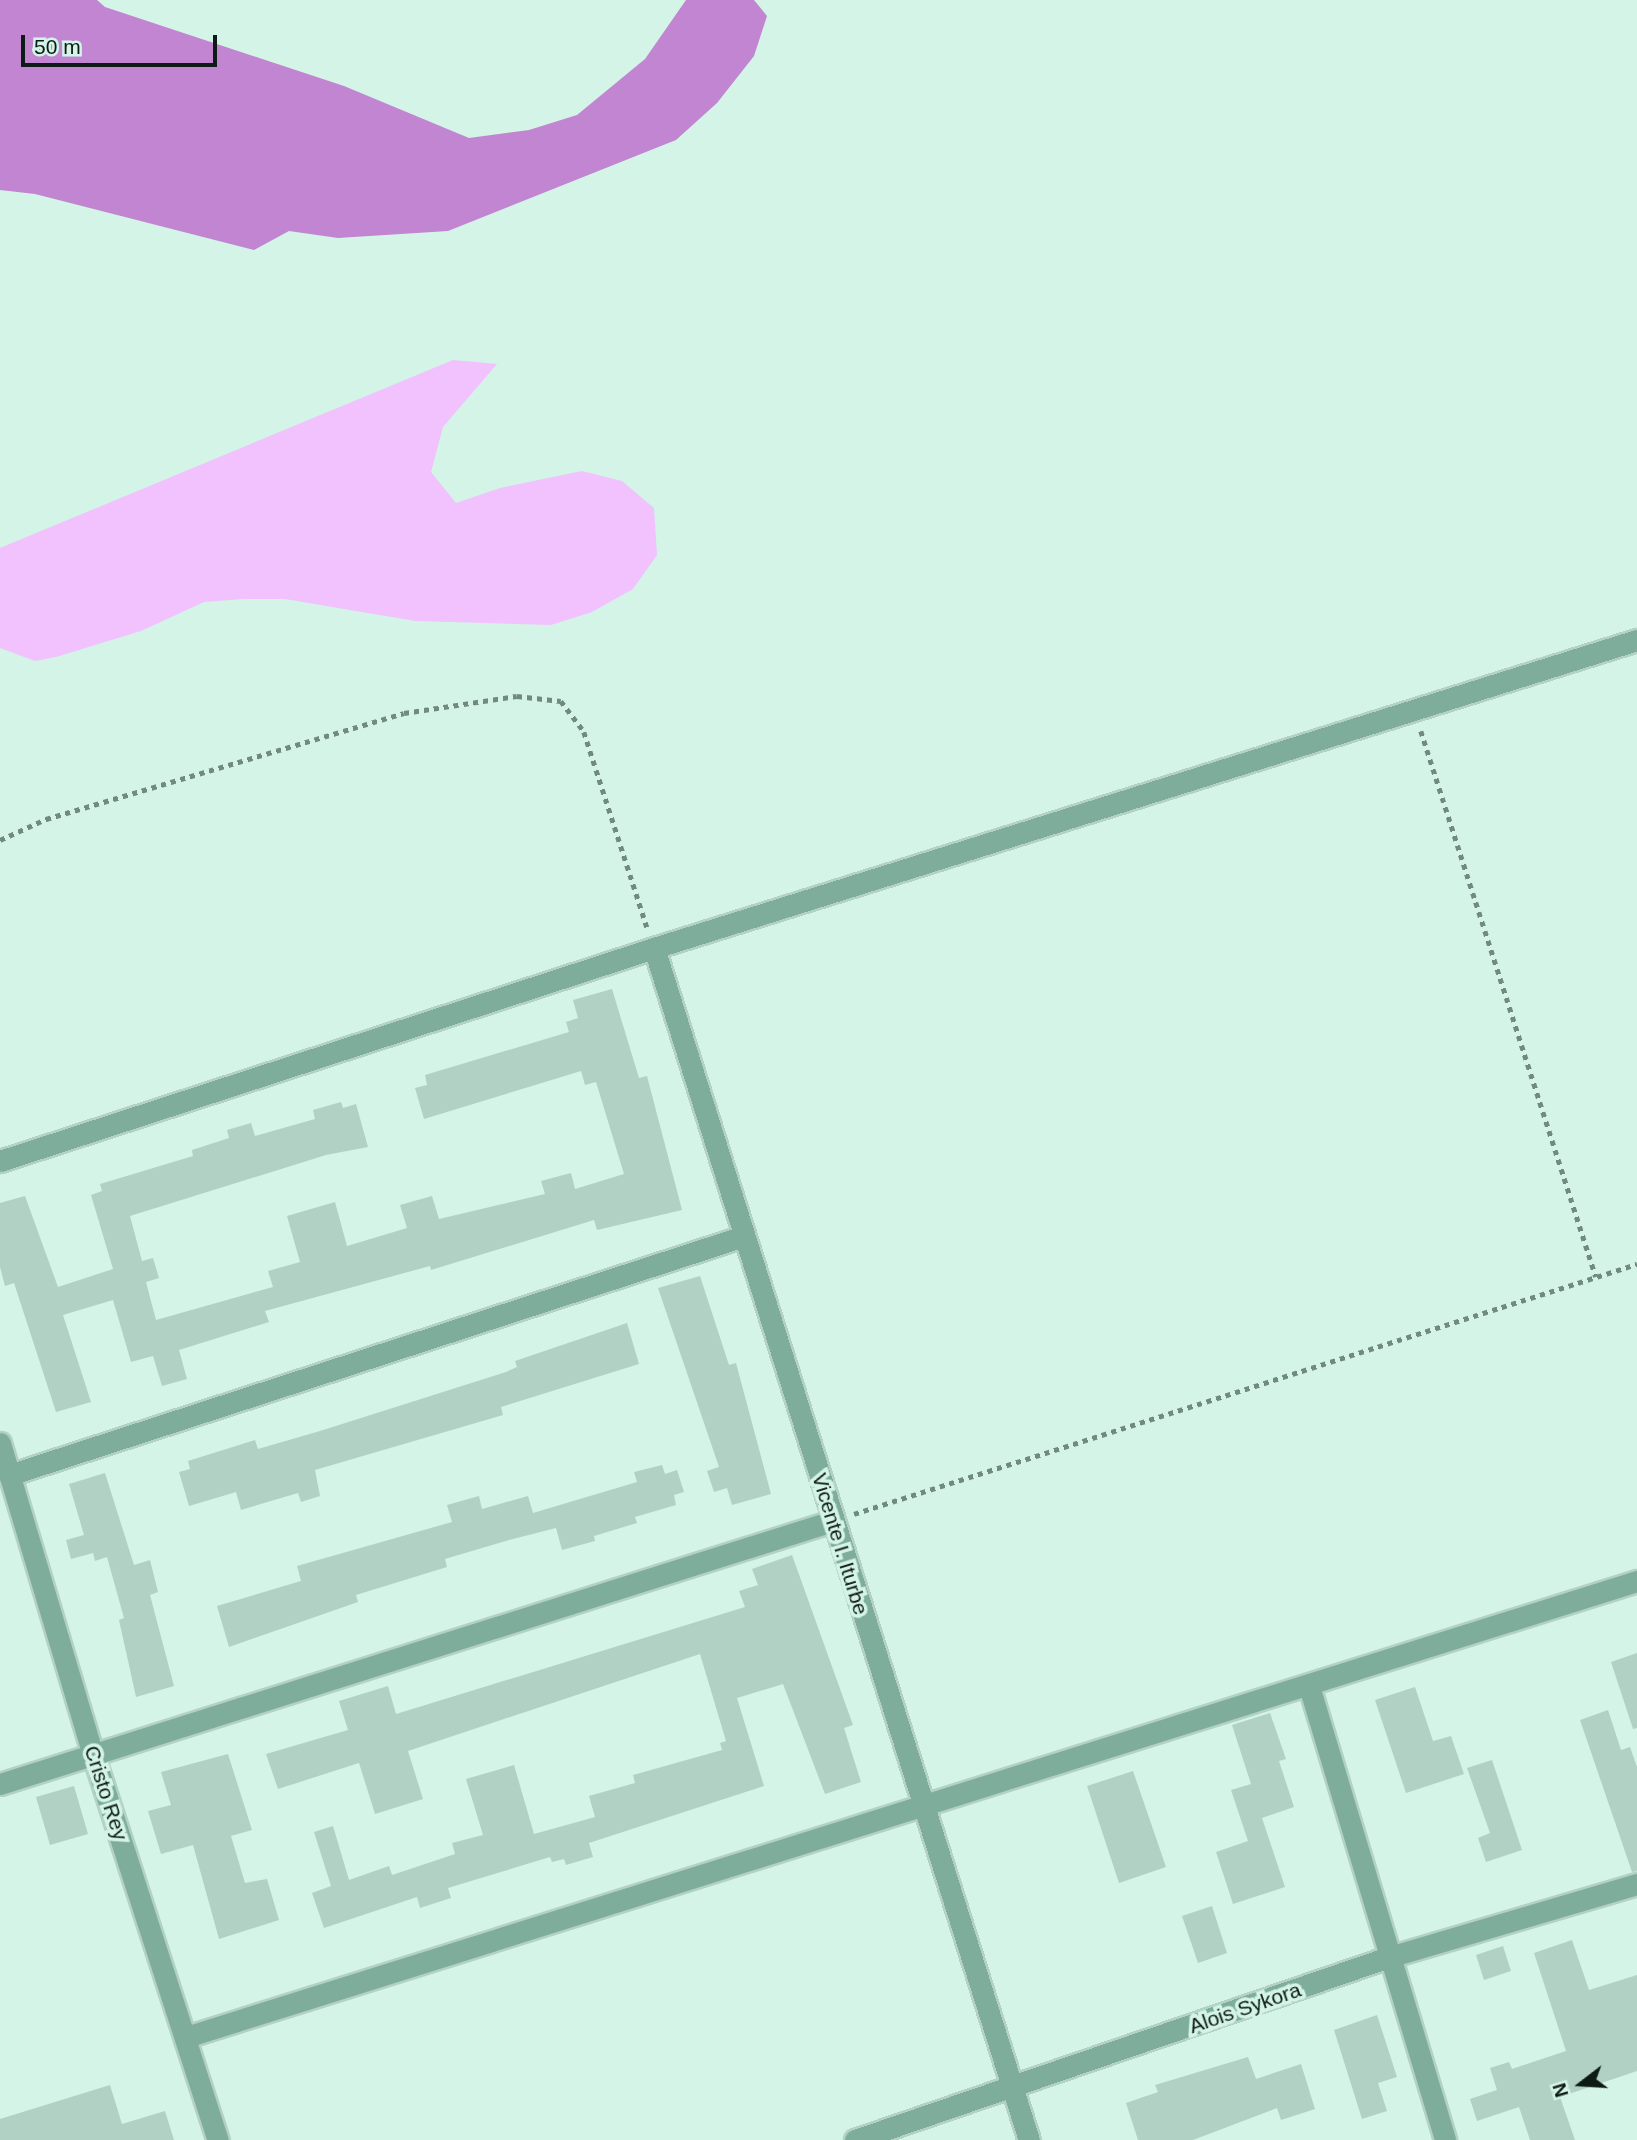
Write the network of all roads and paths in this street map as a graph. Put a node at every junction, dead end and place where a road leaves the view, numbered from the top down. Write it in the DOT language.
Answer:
graph roads {
  1 [pos="1637,640"];
  2 [pos="1414,712"];
  3 [pos="0,840"];
  4 [pos="654,948"];
  5 [pos="0,1161"];
  6 [pos="744,1236"];
  7 [pos="1637,1264"];
  8 [pos="1596,1277"];
  9 [pos="0,1444"];
  10 [pos="9,1475"];
  11 [pos="832,1521"];
  12 [pos="1637,1581"];
  13 [pos="1309,1686"];
  14 [pos="93,1754"];
  15 [pos="0,1784"];
  16 [pos="923,1808"];
  17 [pos="1637,1884"];
  18 [pos="1389,1957"];
  19 [pos="186,2037"];
  20 [pos="1012,2089"];
  21 [pos="218,2140"];
  22 [pos="855,2140"];
  23 [pos="1029,2140"];
  24 [pos="1445,2140"];
  1 -- 2 [label="street"];
  2 -- 4 [label="street"];
  2 -- 8 [label="path"];
  3 -- 4 [label="path"];
  4 -- 5 [label="street"];
  4 -- 6 [label="street, Vicente I. Iturbe"];
  6 -- 10 [label="street"];
  6 -- 11 [label="street, Vicente I. Iturbe"];
  7 -- 8 [label="path"];
  8 -- 11 [label="path"];
  9 -- 10 [label="street, Cristo Rey"];
  10 -- 14 [label="street, Cristo Rey"];
  11 -- 14 [label="street"];
  11 -- 16 [label="street, Vicente I. Iturbe"];
  12 -- 13 [label="street"];
  13 -- 16 [label="street"];
  13 -- 18 [label="street"];
  14 -- 15 [label="street"];
  14 -- 19 [label="street, Cristo Rey"];
  16 -- 19 [label="street"];
  16 -- 20 [label="street, Vicente I. Iturbe"];
  17 -- 18 [label="street, Alois Sykora"];
  18 -- 20 [label="street, Alois Sykora"];
  18 -- 24 [label="street"];
  19 -- 21 [label="street, Cristo Rey"];
  20 -- 22 [label="street, Alois Sykora"];
  20 -- 23 [label="street, Vicente I. Iturbe"];
}
